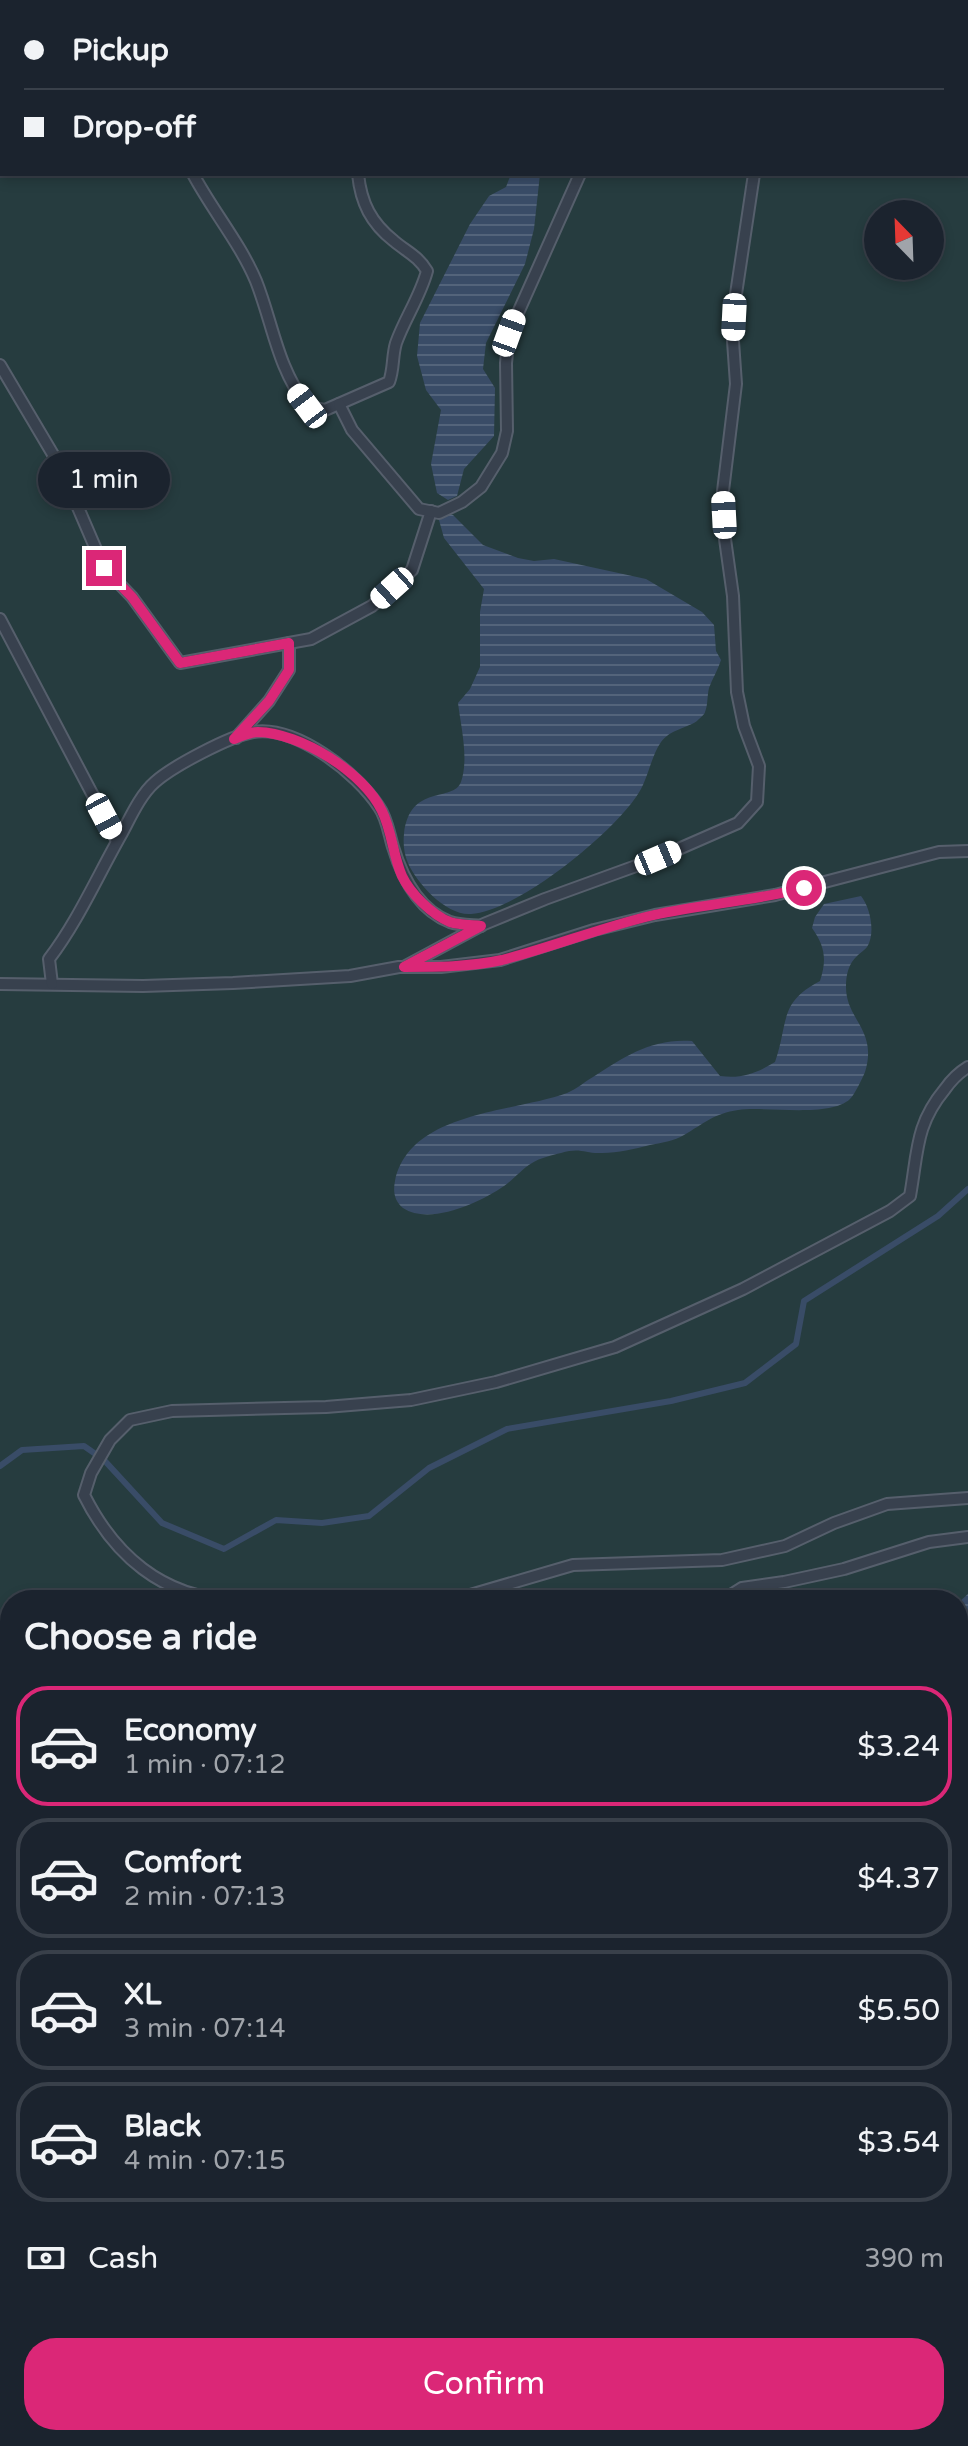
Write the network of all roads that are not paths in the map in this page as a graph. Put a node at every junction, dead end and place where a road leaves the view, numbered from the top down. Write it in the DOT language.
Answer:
graph roads {
  1 [pos="194,176"];
  2 [pos="358,176"];
  3 [pos="579,176"];
  4 [pos="754,176"];
  5 [pos="0,365"];
  6 [pos="339,404"];
  7 [pos="431,511"];
  8 [pos="0,619"];
  9 [pos="289,643"];
  10 [pos="234,739"];
  11 [pos="117,841"];
  12 [pos="968,851"];
  13 [pos="481,926"];
  14 [pos="404,967"];
  15 [pos="0,984"];
  16 [pos="52,984"];
  17 [pos="968,1067"];
  18 [pos="968,1498"];
  19 [pos="968,1537"];
  20 [pos="187,1590"];
  21 [pos="487,1590"];
  22 [pos="739,1590"];
  1 -- 6 [label="lane"];
  2 -- 6 [label="lane"];
  3 -- 7 [label="lane"];
  4 -- 13 [label="lane"];
  5 -- 9 [label="lane"];
  6 -- 7 [label="lane"];
  7 -- 9 [label="lane"];
  8 -- 11 [label="lane"];
  9 -- 10 [label="lane"];
  10 -- 11 [label="lane"];
  10 -- 13 [label="lane"];
  11 -- 16 [label="lane"];
  12 -- 14 [label="lane"];
  13 -- 14 [label="lane"];
  14 -- 16 [label="lane"];
  15 -- 16 [label="lane"];
  17 -- 20 [label="lane"];
  18 -- 21 [label="lane"];
  19 -- 22 [label="lane"];
}
